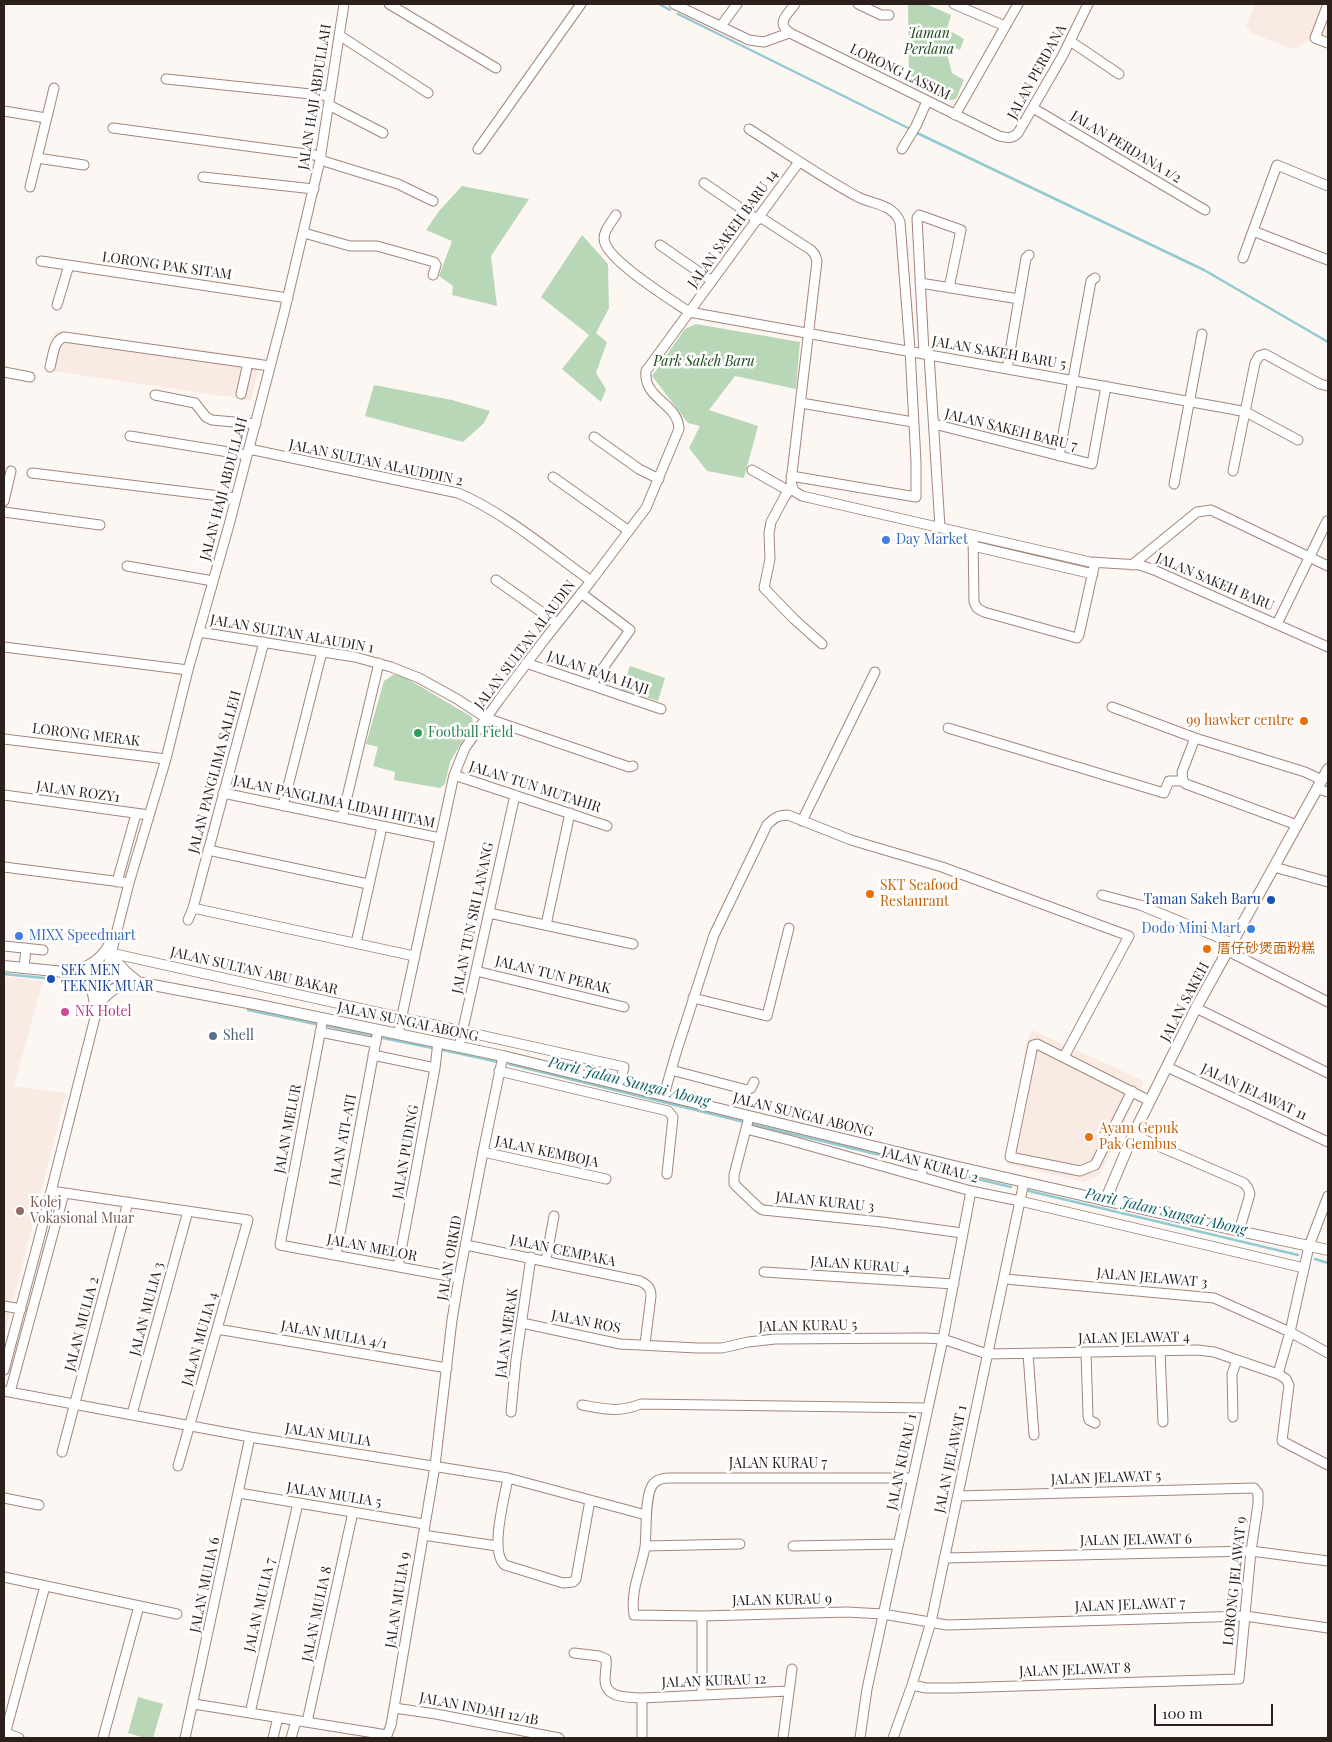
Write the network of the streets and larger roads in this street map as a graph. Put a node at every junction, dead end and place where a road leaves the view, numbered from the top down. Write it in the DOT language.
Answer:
graph roads {
  1 [pos="344,4"];
  2 [pos="389,4"];
  3 [pos="581,4"];
  4 [pos="674,4"];
  5 [pos="737,4"];
  6 [pos="794,4"];
  7 [pos="858,4"];
  8 [pos="954,4"];
  9 [pos="1018,4"];
  10 [pos="1088,4"];
  11 [pos="1328,4"];
  12 [pos="889,16"];
  13 [pos="720,26"];
  14 [pos="1005,26"];
  15 [pos="789,33"];
  16 [pos="339,35"];
  17 [pos="1070,41"];
  18 [pos="1328,43"];
  19 [pos="496,68"];
  20 [pos="1119,74"];
  21 [pos="166,79"];
  22 [pos="54,88"];
  23 [pos="428,93"];
  24 [pos="329,101"];
  25 [pos="927,101"];
  26 [pos="1033,108"];
  27 [pos="4,111"];
  28 [pos="956,115"];
  29 [pos="46,118"];
  30 [pos="112,128"];
  31 [pos="749,128"];
  32 [pos="383,133"];
  33 [pos="999,136"];
  34 [pos="478,149"];
  35 [pos="902,149"];
  36 [pos="37,158"];
  37 [pos="320,158"];
  38 [pos="799,162"];
  39 [pos="84,165"];
  40 [pos="203,177"];
  41 [pos="704,184"];
  42 [pos="1328,186"];
  43 [pos="30,187"];
  44 [pos="314,190"];
  45 [pos="433,202"];
  46 [pos="1205,210"];
  47 [pos="616,215"];
  48 [pos="759,218"];
  49 [pos="1253,231"];
  50 [pos="304,233"];
  51 [pos="660,245"];
  52 [pos="1029,255"];
  53 [pos="1244,258"];
  54 [pos="1328,260"];
  55 [pos="41,261"];
  56 [pos="69,265"];
  57 [pos="433,275"];
  58 [pos="1095,278"];
  59 [pos="712,281"];
  60 [pos="920,283"];
  61 [pos="949,288"];
  62 [pos="288,298"];
  63 [pos="1018,299"];
  64 [pos="57,305"];
  65 [pos="689,312"];
  66 [pos="808,334"];
  67 [pos="1202,334"];
  68 [pos="910,350"];
  69 [pos="927,354"];
  70 [pos="248,363"];
  71 [pos="270,366"];
  72 [pos="50,367"];
  73 [pos="1007,369"];
  74 [pos="4,372"];
  75 [pos="30,377"];
  76 [pos="1074,380"];
  77 [pos="1106,386"];
  78 [pos="1328,386"];
  79 [pos="241,394"];
  80 [pos="155,395"];
  81 [pos="1190,401"];
  82 [pos="801,403"];
  83 [pos="1246,412"];
  84 [pos="913,422"];
  85 [pos="256,424"];
  86 [pos="934,424"];
  87 [pos="130,436"];
  88 [pos="594,437"];
  89 [pos="1298,440"];
  90 [pos="248,452"];
  91 [pos="1059,456"];
  92 [pos="11,470"];
  93 [pos="752,470"];
  94 [pos="1233,471"];
  95 [pos="32,473"];
  96 [pos="553,477"];
  97 [pos="659,479"];
  98 [pos="791,484"];
  99 [pos="1174,484"];
  100 [pos="236,498"];
  101 [pos="4,501"];
  102 [pos="4,512"];
  103 [pos="1327,522"];
  104 [pos="100,525"];
  105 [pos="940,527"];
  106 [pos="629,531"];
  107 [pos="974,535"];
  108 [pos="974,546"];
  109 [pos="1310,558"];
  110 [pos="1095,562"];
  111 [pos="1132,565"];
  112 [pos="127,566"];
  113 [pos="1328,566"];
  114 [pos="1093,574"];
  115 [pos="496,580"];
  116 [pos="213,581"];
  117 [pos="592,582"];
  118 [pos="580,593"];
  119 [pos="557,623"];
  120 [pos="1277,624"];
  121 [pos="199,632"];
  122 [pos="264,642"];
  123 [pos="822,644"];
  124 [pos="4,647"];
  125 [pos="1328,647"];
  126 [pos="322,652"];
  127 [pos="526,663"];
  128 [pos="379,664"];
  129 [pos="188,670"];
  130 [pos="875,672"];
  131 [pos="591,685"];
  132 [pos="1112,707"];
  133 [pos="661,709"];
  134 [pos="486,718"];
  135 [pos="948,728"];
  136 [pos="1195,738"];
  137 [pos="4,739"];
  138 [pos="166,759"];
  139 [pos="633,766"];
  140 [pos="1328,769"];
  141 [pos="454,775"];
  142 [pos="1183,781"];
  143 [pos="1319,784"];
  144 [pos="1328,792"];
  145 [pos="223,793"];
  146 [pos="515,795"];
  147 [pos="4,796"];
  148 [pos="283,806"];
  149 [pos="570,813"];
  150 [pos="136,814"];
  151 [pos="149,815"];
  152 [pos="342,818"];
  153 [pos="802,821"];
  154 [pos="1297,825"];
  155 [pos="607,826"];
  156 [pos="382,827"];
  157 [pos="440,838"];
  158 [pos="208,850"];
  159 [pos="4,867"];
  160 [pos="1274,867"];
  161 [pos="117,882"];
  162 [pos="1328,882"];
  163 [pos="129,883"];
  164 [pos="368,884"];
  165 [pos="1102,894"];
  166 [pos="193,908"];
  167 [pos="489,913"];
  168 [pos="188,920"];
  169 [pos="546,925"];
  170 [pos="789,928"];
  171 [pos="115,935"];
  172 [pos="356,943"];
  173 [pos="633,944"];
  174 [pos="4,946"];
  175 [pos="1230,947"];
  176 [pos="26,948"];
  177 [pos="43,950"];
  178 [pos="111,954"];
  179 [pos="414,956"];
  180 [pos="4,966"];
  181 [pos="24,968"];
  182 [pos="476,971"];
  183 [pos="72,972"];
  184 [pos="105,976"];
  185 [pos="143,983"];
  186 [pos="693,998"];
  187 [pos="1328,1002"];
  188 [pos="624,1007"];
  189 [pos="98,1008"];
  190 [pos="1196,1008"];
  191 [pos="323,1018"];
  192 [pos="401,1018"];
  193 [pos="378,1030"];
  194 [pos="463,1031"];
  195 [pos="320,1032"];
  196 [pos="398,1034"];
  197 [pos="438,1042"];
  198 [pos="376,1043"];
  199 [pos="460,1047"];
  200 [pos="373,1056"];
  201 [pos="502,1056"];
  202 [pos="1064,1058"];
  203 [pos="1167,1067"];
  204 [pos="435,1068"];
  205 [pos="671,1070"];
  206 [pos="499,1071"];
  207 [pos="1328,1073"];
  208 [pos="754,1082"];
  209 [pos="620,1084"];
  210 [pos="1132,1091"];
  211 [pos="664,1095"];
  212 [pos="1150,1101"];
  213 [pos="749,1117"];
  214 [pos="746,1129"];
  215 [pos="791,1134"];
  216 [pos="1133,1135"];
  217 [pos="812,1139"];
  218 [pos="1328,1142"];
  219 [pos="830,1144"];
  220 [pos="483,1152"];
  221 [pos="882,1157"];
  222 [pos="924,1168"];
  223 [pos="667,1174"];
  224 [pos="606,1179"];
  225 [pos="1024,1182"];
  226 [pos="51,1190"];
  227 [pos="971,1191"];
  228 [pos="64,1193"];
  229 [pos="1328,1196"];
  230 [pos="1020,1200"];
  231 [pos="1105,1201"];
  232 [pos="128,1202"];
  233 [pos="188,1211"];
  234 [pos="554,1216"];
  235 [pos="1239,1231"];
  236 [pos="962,1233"];
  237 [pos="280,1244"];
  238 [pos="466,1245"];
  239 [pos="1309,1246"];
  240 [pos="1328,1250"];
  241 [pos="336,1255"];
  242 [pos="532,1257"];
  243 [pos="546,1260"];
  244 [pos="398,1266"];
  245 [pos="1305,1266"];
  246 [pos="764,1272"];
  247 [pos="459,1278"];
  248 [pos="1005,1279"];
  249 [pos="954,1284"];
  250 [pos="4,1306"];
  251 [pos="21,1309"];
  252 [pos="522,1323"];
  253 [pos="217,1329"];
  254 [pos="1290,1332"];
  255 [pos="943,1339"];
  256 [pos="645,1344"];
  257 [pos="1086,1352"];
  258 [pos="1160,1352"];
  259 [pos="1328,1353"];
  260 [pos="988,1354"];
  261 [pos="1028,1354"];
  262 [pos="1237,1360"];
  263 [pos="447,1368"];
  264 [pos="4,1370"];
  265 [pos="1278,1374"];
  266 [pos="7,1392"];
  267 [pos="75,1404"];
  268 [pos="582,1405"];
  269 [pos="927,1408"];
  270 [pos="511,1412"];
  271 [pos="132,1414"];
  272 [pos="1233,1417"];
  273 [pos="1163,1422"];
  274 [pos="1095,1423"];
  275 [pos="189,1425"];
  276 [pos="1034,1435"];
  277 [pos="250,1437"];
  278 [pos="62,1452"];
  279 [pos="1328,1465"];
  280 [pos="178,1466"];
  281 [pos="435,1466"];
  282 [pos="508,1478"];
  283 [pos="912,1478"];
  284 [pos="1254,1488"];
  285 [pos="239,1493"];
  286 [pos="958,1496"];
  287 [pos="4,1498"];
  288 [pos="590,1500"];
  289 [pos="298,1503"];
  290 [pos="39,1505"];
  291 [pos="353,1512"];
  292 [pos="646,1515"];
  293 [pos="424,1524"];
  294 [pos="423,1535"];
  295 [pos="740,1544"];
  296 [pos="898,1544"];
  297 [pos="497,1546"];
  298 [pos="645,1546"];
  299 [pos="794,1546"];
  300 [pos="1251,1551"];
  301 [pos="944,1558"];
  302 [pos="1328,1561"];
  303 [pos="4,1577"];
  304 [pos="45,1586"];
  305 [pos="139,1606"];
  306 [pos="177,1614"];
  307 [pos="883,1614"];
  308 [pos="702,1616"];
  309 [pos="1245,1616"];
  310 [pos="931,1622"];
  311 [pos="1328,1628"];
  312 [pos="574,1653"];
  313 [pos="792,1669"];
  314 [pos="1239,1679"];
  315 [pos="912,1686"];
  316 [pos="788,1692"];
  317 [pos="702,1694"];
  318 [pos="642,1698"];
  319 [pos="194,1704"];
  320 [pos="394,1708"];
  321 [pos="250,1713"];
  322 [pos="278,1717"];
  323 [pos="296,1721"];
  324 [pos="307,1722"];
  325 [pos="5,1734"];
  326 [pos="386,1737"];
  327 [pos="19,1738"];
  328 [pos="103,1738"];
  329 [pos="185,1738"];
  330 [pos="273,1738"];
  331 [pos="291,1738"];
  332 [pos="559,1738"];
  333 [pos="642,1738"];
  334 [pos="783,1738"];
  335 [pos="860,1738"];
  336 [pos="893,1738"];
  1 -- 16 [label="street, JALAN HAJI ABDULLAH"];
  2 -- 19 [label="street"];
  3 -- 34 [label="street"];
  4 -- 13 [label="street"];
  5 -- 13 [label="street"];
  6 -- 15 [label="street"];
  7 -- 12 [label="street"];
  8 -- 14 [label="street"];
  9 -- 14 [label="street"];
  10 -- 17 [label="street, JALAN PERDANA"];
  11 -- 18 [label="street"];
  13 -- 15 [label="street"];
  14 -- 28 [label="street"];
  15 -- 25 [label="street, LORONG LASSIM"];
  16 -- 23 [label="street"];
  16 -- 24 [label="street, JALAN HAJI ABDULLAH"];
  17 -- 20 [label="street"];
  17 -- 26 [label="street, JALAN PERDANA"];
  21 -- 24 [label="street"];
  22 -- 29 [label="street"];
  24 -- 32 [label="street"];
  24 -- 37 [label="street, JALAN HAJI ABDULLAH"];
  25 -- 28 [label="street, LORONG LASSIM"];
  25 -- 35 [label="street"];
  26 -- 33 [label="street, JALAN PERDANA"];
  26 -- 46 [label="street, JALAN PERDANA 1/2"];
  27 -- 29 [label="street"];
  28 -- 33 [label="street, LORONG LASSIM"];
  29 -- 36 [label="street"];
  30 -- 37 [label="street"];
  31 -- 38 [label="street"];
  36 -- 39 [label="street"];
  36 -- 43 [label="street"];
  37 -- 44 [label="street, JALAN HAJI ABDULLAH"];
  37 -- 45 [label="street"];
  38 -- 48 [label="street, JALAN SAKEH BARU 14"];
  38 -- 68 [label="street"];
  40 -- 44 [label="street"];
  41 -- 48 [label="street"];
  42 -- 49 [label="street"];
  44 -- 50 [label="street, JALAN HAJI ABDULLAH"];
  47 -- 65 [label="street"];
  48 -- 59 [label="street, JALAN SAKEH BARU 14"];
  48 -- 66 [label="street"];
  49 -- 53 [label="street"];
  49 -- 54 [label="street"];
  50 -- 57 [label="street"];
  50 -- 62 [label="street, JALAN HAJI ABDULLAH"];
  51 -- 59 [label="street"];
  52 -- 63 [label="street"];
  55 -- 56 [label="street, LORONG PAK SITAM"];
  56 -- 62 [label="street, LORONG PAK SITAM"];
  56 -- 64 [label="street"];
  58 -- 76 [label="street"];
  59 -- 65 [label="street, JALAN SAKEH BARU 14"];
  60 -- 61 [label="street"];
  60 -- 61 [label="street"];
  60 -- 69 [label="street"];
  61 -- 63 [label="street"];
  62 -- 71 [label="street, JALAN HAJI ABDULLAH"];
  63 -- 73 [label="street"];
  65 -- 66 [label="street, JALAN SAKEH BARU 5"];
  65 -- 97 [label="street, JALAN SULTAN ALAUDIN"];
  66 -- 68 [label="street, JALAN SAKEH BARU 5"];
  66 -- 82 [label="street"];
  67 -- 81 [label="street"];
  68 -- 69 [label="street, JALAN SAKEH BARU 5"];
  68 -- 84 [label="street"];
  69 -- 73 [label="street, JALAN SAKEH BARU 5"];
  69 -- 86 [label="street"];
  70 -- 71 [label="street"];
  70 -- 72 [label="street"];
  70 -- 79 [label="street"];
  71 -- 85 [label="street, JALAN HAJI ABDULLAH"];
  73 -- 76 [label="street, JALAN SAKEH BARU 5"];
  74 -- 75 [label="street"];
  76 -- 77 [label="street, JALAN SAKEH BARU 5"];
  76 -- 91 [label="street"];
  77 -- 81 [label="street, JALAN SAKEH BARU 5"];
  77 -- 91 [label="street, JALAN SAKEH BARU 7"];
  78 -- 83 [label="street"];
  80 -- 85 [label="street"];
  81 -- 83 [label="street, JALAN SAKEH BARU 5"];
  81 -- 99 [label="street"];
  82 -- 84 [label="street"];
  82 -- 98 [label="street"];
  83 -- 89 [label="street, JALAN SAKEH BARU 5"];
  83 -- 94 [label="street"];
  84 -- 98 [label="street"];
  85 -- 90 [label="street, JALAN HAJI ABDULLAH"];
  86 -- 91 [label="street, JALAN SAKEH BARU 7"];
  86 -- 105 [label="street"];
  87 -- 90 [label="street, JALAN SULTAN ALAUDDIN 2"];
  88 -- 97 [label="street"];
  90 -- 100 [label="street, JALAN HAJI ABDULLAH"];
  90 -- 117 [label="street, JALAN SULTAN ALAUDDIN 2"];
  92 -- 101 [label="street"];
  93 -- 98 [label="street, JALAN SAKEH BARU"];
  95 -- 100 [label="street"];
  96 -- 106 [label="street"];
  97 -- 106 [label="street, JALAN SULTAN ALAUDIN"];
  98 -- 105 [label="street, JALAN SAKEH BARU"];
  98 -- 123 [label="street"];
  100 -- 116 [label="street, JALAN HAJI ABDULLAH"];
  102 -- 104 [label="street"];
  103 -- 109 [label="street"];
  105 -- 107 [label="street, JALAN SAKEH BARU"];
  106 -- 117 [label="street, JALAN SULTAN ALAUDIN"];
  107 -- 108 [label="street"];
  107 -- 110 [label="street, JALAN SAKEH BARU"];
  108 -- 114 [label="street"];
  108 -- 114 [label="street"];
  109 -- 111 [label="street"];
  109 -- 113 [label="street"];
  109 -- 120 [label="street"];
  110 -- 111 [label="street, JALAN SAKEH BARU"];
  110 -- 114 [label="street"];
  111 -- 120 [label="street, JALAN SAKEH BARU"];
  112 -- 116 [label="street"];
  115 -- 119 [label="street"];
  116 -- 121 [label="street, JALAN HAJI ABDULLAH"];
  117 -- 118 [label="street, JALAN SULTAN ALAUDIN"];
  118 -- 119 [label="street, JALAN SULTAN ALAUDIN"];
  118 -- 131 [label="street"];
  119 -- 127 [label="street, JALAN SULTAN ALAUDIN"];
  120 -- 125 [label="street, JALAN SAKEH BARU"];
  121 -- 122 [label="street, JALAN SULTAN ALAUDIN 1"];
  121 -- 129 [label="street, JALAN HAJI ABDULLAH"];
  122 -- 126 [label="street, JALAN SULTAN ALAUDIN 1"];
  122 -- 145 [label="street, JALAN PANGLIMA SALLEH"];
  124 -- 129 [label="street"];
  126 -- 128 [label="street, JALAN SULTAN ALAUDIN 1"];
  126 -- 148 [label="street"];
  127 -- 131 [label="street, JALAN RAJA HAJI"];
  127 -- 134 [label="street, JALAN SULTAN ALAUDIN"];
  128 -- 134 [label="street, JALAN SULTAN ALAUDIN 1"];
  128 -- 152 [label="street"];
  129 -- 138 [label="street, JALAN HAJI ABDULLAH"];
  130 -- 153 [label="street"];
  131 -- 133 [label="street, JALAN RAJA HAJI"];
  132 -- 136 [label="street"];
  134 -- 139 [label="street, JALAN SULTAN ALAUDIN 1"];
  134 -- 141 [label="street, JALAN SULTAN ALAUDIN"];
  135 -- 142 [label="street"];
  136 -- 142 [label="street"];
  136 -- 143 [label="street"];
  137 -- 138 [label="street, LORONG MERAK"];
  138 -- 151 [label="street, JALAN HAJI ABDULLAH"];
  140 -- 143 [label="street, JALAN SAKEH"];
  141 -- 146 [label="street, JALAN TUN MUTAHIR"];
  141 -- 157 [label="street, JALAN SULTAN ALAUDIN"];
  142 -- 154 [label="street"];
  143 -- 144 [label="street"];
  143 -- 154 [label="street, JALAN SAKEH"];
  145 -- 148 [label="street, JALAN PANGLIMA LIDAH HITAM"];
  145 -- 158 [label="street, JALAN PANGLIMA SALLEH"];
  146 -- 149 [label="street, JALAN TUN MUTAHIR"];
  146 -- 167 [label="street, JALAN TUN SRI LANANG"];
  147 -- 150 [label="street, JALAN ROZY1"];
  148 -- 152 [label="street, JALAN PANGLIMA LIDAH HITAM"];
  149 -- 155 [label="street, JALAN TUN MUTAHIR"];
  149 -- 169 [label="street"];
  150 -- 151 [label="street, JALAN ROZY1"];
  150 -- 161 [label="street"];
  151 -- 163 [label="street, JALAN HAJI ABDULLAH"];
  152 -- 156 [label="street, JALAN PANGLIMA LIDAH HITAM"];
  153 -- 186 [label="street"];
  153 -- 202 [label="street"];
  154 -- 160 [label="street, JALAN SAKEH"];
  156 -- 157 [label="street, JALAN PANGLIMA LIDAH HITAM"];
  156 -- 164 [label="street"];
  157 -- 179 [label="street, JALAN SULTAN ALAUDIN"];
  158 -- 164 [label="street"];
  158 -- 166 [label="street, JALAN PANGLIMA SALLEH"];
  159 -- 161 [label="street"];
  160 -- 162 [label="street"];
  160 -- 175 [label="street, JALAN SAKEH"];
  161 -- 163 [label="street"];
  163 -- 171 [label="street, JALAN HAJI ABDULLAH"];
  164 -- 172 [label="street"];
  165 -- 175 [label="street"];
  166 -- 168 [label="street, JALAN PANGLIMA SALLEH"];
  166 -- 172 [label="street"];
  167 -- 169 [label="street"];
  167 -- 182 [label="street, JALAN TUN SRI LANANG"];
  169 -- 173 [label="street"];
  170 -- 186 [label="street"];
  171 -- 178 [label="street, JALAN HAJI ABDULLAH"];
  171 -- 183 [label="street"];
  172 -- 179 [label="street"];
  174 -- 176 [label="street"];
  175 -- 187 [label="street"];
  175 -- 190 [label="street, JALAN SAKEH"];
  176 -- 177 [label="street"];
  176 -- 181 [label="street"];
  178 -- 184 [label="street, JALAN HAJI ABDULLAH"];
  178 -- 185 [label="street"];
  178 -- 192 [label="street, JALAN SULTAN ABU BAKAR"];
  179 -- 192 [label="street, JALAN SULTAN ALAUDIN"];
  180 -- 181 [label="street, JALAN SUNGAI ABONG"];
  181 -- 183 [label="street, JALAN SUNGAI ABONG"];
  182 -- 188 [label="street, JALAN TUN PERAK"];
  182 -- 194 [label="street, JALAN TUN SRI LANANG"];
  183 -- 184 [label="street, JALAN SUNGAI ABONG"];
  183 -- 189 [label="street"];
  184 -- 185 [label="street, JALAN SUNGAI ABONG"];
  184 -- 189 [label="street, JALAN HAJI ABDULLAH"];
  185 -- 189 [label="street"];
  185 -- 191 [label="street, JALAN SUNGAI ABONG"];
  186 -- 205 [label="street"];
  189 -- 226 [label="street, JALAN HAJI ABDULLAH"];
  190 -- 203 [label="street, JALAN SAKEH"];
  190 -- 207 [label="street"];
  191 -- 193 [label="street, JALAN SUNGAI ABONG"];
  191 -- 195 [label="street, JALAN MELUR"];
  192 -- 194 [label="street, JALAN SULTAN ABU BAKAR"];
  192 -- 196 [label="street, JALAN SULTAN ALAUDIN"];
  193 -- 196 [label="street, JALAN SUNGAI ABONG"];
  193 -- 198 [label="street, JALAN ATI-ATI"];
  194 -- 199 [label="street, JALAN TUN SRI LANANG"];
  194 -- 209 [label="street, JALAN SULTAN ABU BAKAR"];
  195 -- 198 [label="street"];
  195 -- 237 [label="street, JALAN MELUR"];
  196 -- 197 [label="street, JALAN SUNGAI ABONG"];
  197 -- 199 [label="street, JALAN SUNGAI ABONG"];
  197 -- 204 [label="street, JALAN PUDING"];
  198 -- 200 [label="street, JALAN ATI-ATI"];
  199 -- 201 [label="street, JALAN SUNGAI ABONG"];
  200 -- 204 [label="street"];
  200 -- 241 [label="street, JALAN ATI-ATI"];
  201 -- 206 [label="street, JALAN ORKID"];
  201 -- 209 [label="street, JALAN SUNGAI ABONG"];
  202 -- 210 [label="street"];
  202 -- 210 [label="street"];
  203 -- 212 [label="street, JALAN SAKEH"];
  203 -- 218 [label="street, JALAN JELAWAT 11"];
  204 -- 244 [label="street, JALAN PUDING"];
  205 -- 208 [label="street"];
  205 -- 211 [label="street"];
  206 -- 220 [label="street, JALAN ORKID"];
  206 -- 223 [label="street"];
  209 -- 211 [label="street, JALAN SUNGAI ABONG"];
  210 -- 212 [label="street"];
  211 -- 213 [label="street, JALAN SUNGAI ABONG"];
  212 -- 216 [label="street, JALAN SAKEH"];
  213 -- 214 [label="street, JALAN KURAU 3"];
  213 -- 215 [label="street, JALAN SUNGAI ABONG"];
  214 -- 215 [label="street"];
  214 -- 236 [label="street, JALAN KURAU 3"];
  215 -- 217 [label="street, JALAN SUNGAI ABONG"];
  216 -- 231 [label="street, JALAN SAKEH"];
  216 -- 235 [label="street"];
  217 -- 219 [label="street, JALAN SUNGAI ABONG"];
  217 -- 219 [label="street, JALAN KURAU 2"];
  219 -- 221 [label="street, JALAN SUNGAI ABONG"];
  219 -- 221 [label="street, JALAN KURAU 2"];
  220 -- 224 [label="street, JALAN KEMBOJA"];
  220 -- 238 [label="street, JALAN ORKID"];
  221 -- 222 [label="street, JALAN SUNGAI ABONG"];
  221 -- 222 [label="street, JALAN KURAU 2"];
  222 -- 225 [label="street, JALAN SUNGAI ABONG"];
  222 -- 227 [label="street, JALAN KURAU 2"];
  225 -- 230 [label="street, JALAN JELAWAT 1"];
  225 -- 231 [label="street, JALAN SUNGAI ABONG"];
  226 -- 228 [label="street"];
  226 -- 251 [label="street, JALAN HAJI ABDULLAH"];
  227 -- 230 [label="street, JALAN KURAU 2"];
  227 -- 236 [label="street, JALAN KURAU 1"];
  228 -- 232 [label="street"];
  228 -- 266 [label="street"];
  229 -- 239 [label="street"];
  230 -- 245 [label="street, JALAN KURAU 2"];
  230 -- 248 [label="street, JALAN JELAWAT 1"];
  231 -- 235 [label="street, JALAN SUNGAI ABONG"];
  232 -- 233 [label="street"];
  232 -- 267 [label="street, JALAN MULIA 2"];
  233 -- 253 [label="street, JALAN MULIA 4"];
  233 -- 271 [label="street, JALAN MULIA 3"];
  234 -- 243 [label="street"];
  235 -- 239 [label="street, JALAN SUNGAI ABONG"];
  236 -- 249 [label="street, JALAN KURAU 1"];
  237 -- 241 [label="street, JALAN MELOR"];
  238 -- 242 [label="street, JALAN CEMPAKA"];
  238 -- 247 [label="street, JALAN ORKID"];
  239 -- 240 [label="street, JALAN SUNGAI ABONG"];
  239 -- 245 [label="street"];
  241 -- 244 [label="street, JALAN MELOR"];
  242 -- 243 [label="street, JALAN CEMPAKA"];
  242 -- 252 [label="street, JALAN MERAK"];
  243 -- 256 [label="street, JALAN CEMPAKA"];
  244 -- 247 [label="street, JALAN MELOR"];
  245 -- 254 [label="street"];
  246 -- 249 [label="street, JALAN KURAU 4"];
  247 -- 263 [label="street, JALAN ORKID"];
  248 -- 254 [label="street, JALAN JELAWAT 3"];
  248 -- 260 [label="street, JALAN JELAWAT 1"];
  249 -- 255 [label="street, JALAN KURAU 1"];
  250 -- 251 [label="street"];
  251 -- 264 [label="street, JALAN HAJI ABDULLAH"];
  252 -- 256 [label="street, JALAN ROS"];
  252 -- 270 [label="street, JALAN MERAK"];
  253 -- 263 [label="street, JALAN MULIA 4/1"];
  253 -- 275 [label="street, JALAN MULIA 4"];
  254 -- 259 [label="street, JALAN JELAWAT 3"];
  254 -- 265 [label="street"];
  255 -- 256 [label="street, JALAN KURAU 5"];
  255 -- 260 [label="street, JALAN KURAU 5"];
  255 -- 269 [label="street, JALAN KURAU 1"];
  257 -- 258 [label="street, JALAN JELAWAT 4"];
  257 -- 261 [label="street, JALAN JELAWAT 4"];
  257 -- 274 [label="street"];
  258 -- 262 [label="street, JALAN JELAWAT 4"];
  258 -- 273 [label="street"];
  260 -- 261 [label="street, JALAN JELAWAT 4"];
  260 -- 286 [label="street, JALAN JELAWAT 1"];
  261 -- 276 [label="street"];
  262 -- 265 [label="street, JALAN JELAWAT 4"];
  262 -- 272 [label="street"];
  263 -- 281 [label="street, JALAN ORKID"];
  265 -- 279 [label="street"];
  266 -- 267 [label="street, JALAN MULIA"];
  267 -- 271 [label="street, JALAN MULIA"];
  267 -- 278 [label="street, JALAN MULIA 2"];
  268 -- 269 [label="street"];
  269 -- 283 [label="street, JALAN KURAU 1"];
  271 -- 275 [label="street, JALAN MULIA"];
  275 -- 277 [label="street, JALAN MULIA"];
  275 -- 280 [label="street, JALAN MULIA 4"];
  277 -- 281 [label="street, JALAN MULIA"];
  277 -- 285 [label="street, JALAN MULIA 6"];
  281 -- 282 [label="street, JALAN MULIA"];
  281 -- 293 [label="street, JALAN MULIA 9"];
  282 -- 288 [label="street, JALAN MULIA"];
  282 -- 297 [label="street"];
  283 -- 292 [label="street, JALAN KURAU 7"];
  283 -- 296 [label="street, JALAN KURAU 1"];
  284 -- 286 [label="street, JALAN JELAWAT 5"];
  284 -- 300 [label="street, LORONG JELAWAT 9"];
  285 -- 289 [label="street, JALAN MULIA 5"];
  285 -- 319 [label="street, JALAN MULIA 6"];
  286 -- 301 [label="street, JALAN JELAWAT 1"];
  287 -- 290 [label="street"];
  288 -- 292 [label="street, JALAN MULIA"];
  288 -- 297 [label="street"];
  289 -- 291 [label="street, JALAN MULIA 5"];
  289 -- 321 [label="street, JALAN MULIA 7"];
  291 -- 293 [label="street, JALAN MULIA 5"];
  291 -- 324 [label="street, JALAN MULIA 8"];
  292 -- 298 [label="street"];
  293 -- 294 [label="street, JALAN MULIA 9"];
  294 -- 297 [label="street"];
  294 -- 320 [label="street, JALAN MULIA 9"];
  295 -- 298 [label="street"];
  296 -- 299 [label="street"];
  296 -- 307 [label="street, JALAN KURAU 1"];
  298 -- 308 [label="street, JALAN KURAU 9"];
  300 -- 301 [label="street, JALAN JELAWAT 6"];
  300 -- 302 [label="street, JALAN JELAWAT 6"];
  300 -- 309 [label="street, LORONG JELAWAT 9"];
  301 -- 310 [label="street, JALAN JELAWAT 1"];
  303 -- 304 [label="street"];
  304 -- 305 [label="street"];
  304 -- 325 [label="street"];
  305 -- 306 [label="street"];
  305 -- 328 [label="street"];
  307 -- 308 [label="street, JALAN KURAU 9"];
  307 -- 310 [label="street, JALAN KURAU 9"];
  307 -- 335 [label="street, JALAN KURAU 1"];
  308 -- 317 [label="street"];
  309 -- 310 [label="street, JALAN JELAWAT 7"];
  309 -- 311 [label="street, JALAN JELAWAT 7"];
  309 -- 314 [label="street, LORONG JELAWAT 9"];
  310 -- 315 [label="street, JALAN JELAWAT 1"];
  312 -- 318 [label="street, JALAN KURAU 12"];
  313 -- 316 [label="street"];
  314 -- 315 [label="street, JALAN JELAWAT 8"];
  315 -- 336 [label="street, JALAN JELAWAT 1"];
  316 -- 317 [label="street, JALAN KURAU 12"];
  316 -- 334 [label="street"];
  317 -- 318 [label="street, JALAN KURAU 12"];
  318 -- 333 [label="street"];
  319 -- 321 [label="street"];
  319 -- 329 [label="street, JALAN MULIA 6"];
  320 -- 326 [label="street, JALAN MULIA 9"];
  320 -- 332 [label="street, JALAN INDAH 12/1B"];
  321 -- 322 [label="street"];
  322 -- 323 [label="street"];
  322 -- 330 [label="street"];
  323 -- 324 [label="street"];
  323 -- 331 [label="street"];
  324 -- 326 [label="street"];
  325 -- 327 [label="street"];
}
